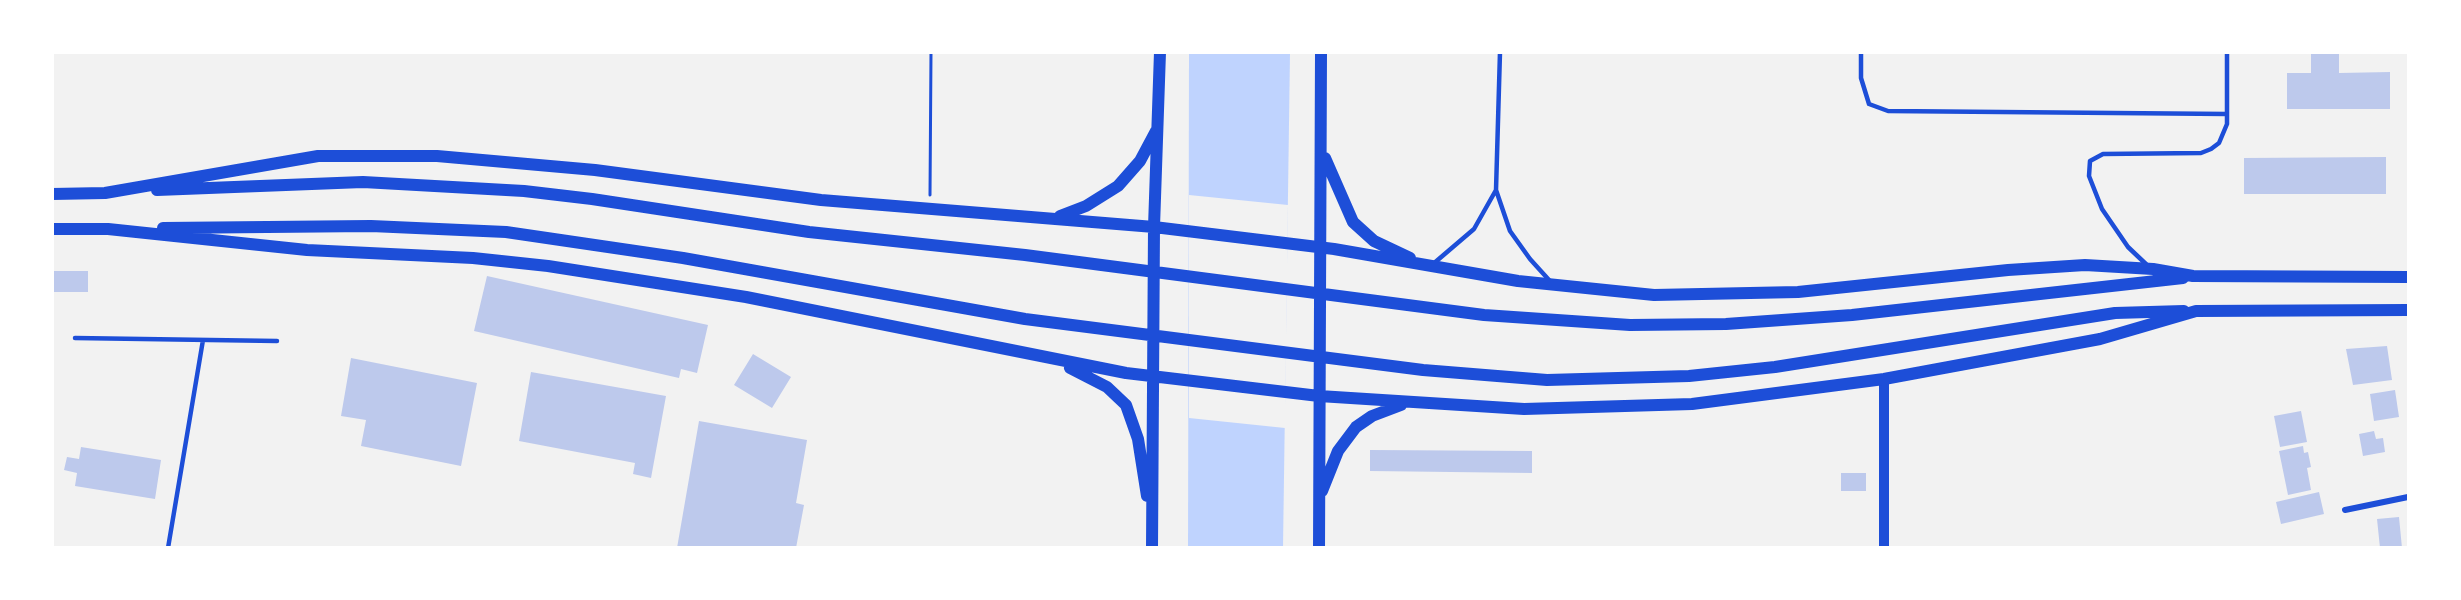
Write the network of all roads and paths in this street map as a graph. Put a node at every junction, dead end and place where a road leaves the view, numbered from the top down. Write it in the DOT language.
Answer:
graph roads {
  1 [pos="931,52"];
  2 [pos="1160,52"];
  3 [pos="1321,52"];
  4 [pos="1500,52"];
  5 [pos="1861,52"];
  6 [pos="2227,52"];
  7 [pos="2227,114"];
  8 [pos="1158,127"];
  9 [pos="1321,146"];
  10 [pos="1496,190"];
  11 [pos="105,193"];
  12 [pos="52,195"];
  13 [pos="930,209"];
  14 [pos="1054,218"];
  15 [pos="1154,227"];
  16 [pos="52,229"];
  17 [pos="108,230"];
  18 [pos="1320,248"];
  19 [pos="1431,266"];
  20 [pos="2153,269"];
  21 [pos="2193,276"];
  22 [pos="2409,278"];
  23 [pos="1556,286"];
  24 [pos="2409,309"];
  25 [pos="2196,311"];
  26 [pos="75,338"];
  27 [pos="203,340"];
  28 [pos="277,341"];
  29 [pos="1054,360"];
  30 [pos="1152,377"];
  31 [pos="1884,380"];
  32 [pos="1318,396"];
  33 [pos="1410,403"];
  34 [pos="2409,497"];
  35 [pos="1319,498"];
  36 [pos="2345,510"];
  37 [pos="1152,521"];
  38 [pos="168,548"];
  39 [pos="1152,548"];
  40 [pos="1319,548"];
  41 [pos="1884,548"];
  1 -- 13 [label="path"];
  2 -- 8 [label="main road"];
  3 -- 9 [label="main road"];
  4 -- 10 [label="lane"];
  5 -- 7 [label="lane"];
  6 -- 7 [label="lane"];
  7 -- 20 [label="lane"];
  8 -- 14 [label="main road"];
  8 -- 15 [label="main road"];
  9 -- 18 [label="main road"];
  9 -- 19 [label="main road"];
  10 -- 19 [label="lane"];
  10 -- 23 [label="lane"];
  11 -- 12 [label="main road"];
  11 -- 13 [label="main road"];
  11 -- 21 [label="main road"];
  13 -- 14 [label="main road"];
  14 -- 15 [label="main road"];
  15 -- 18 [label="main road"];
  15 -- 30 [label="main road"];
  16 -- 17 [label="main road"];
  17 -- 25 [label="main road"];
  17 -- 29 [label="main road"];
  18 -- 19 [label="main road"];
  18 -- 32 [label="main road"];
  19 -- 23 [label="main road"];
  20 -- 21 [label="main road"];
  20 -- 23 [label="main road"];
  21 -- 22 [label="main road"];
  24 -- 25 [label="main road"];
  25 -- 31 [label="main road"];
  26 -- 27 [label="lane"];
  27 -- 28 [label="lane"];
  27 -- 38 [label="lane"];
  29 -- 30 [label="main road"];
  29 -- 37 [label="main road"];
  30 -- 32 [label="main road"];
  30 -- 37 [label="main road"];
  31 -- 33 [label="main road"];
  31 -- 41 [label="street"];
  32 -- 33 [label="main road"];
  32 -- 35 [label="main road"];
  33 -- 35 [label="main road"];
  34 -- 36 [label="street"];
  35 -- 40 [label="main road"];
  37 -- 39 [label="main road"];
}
